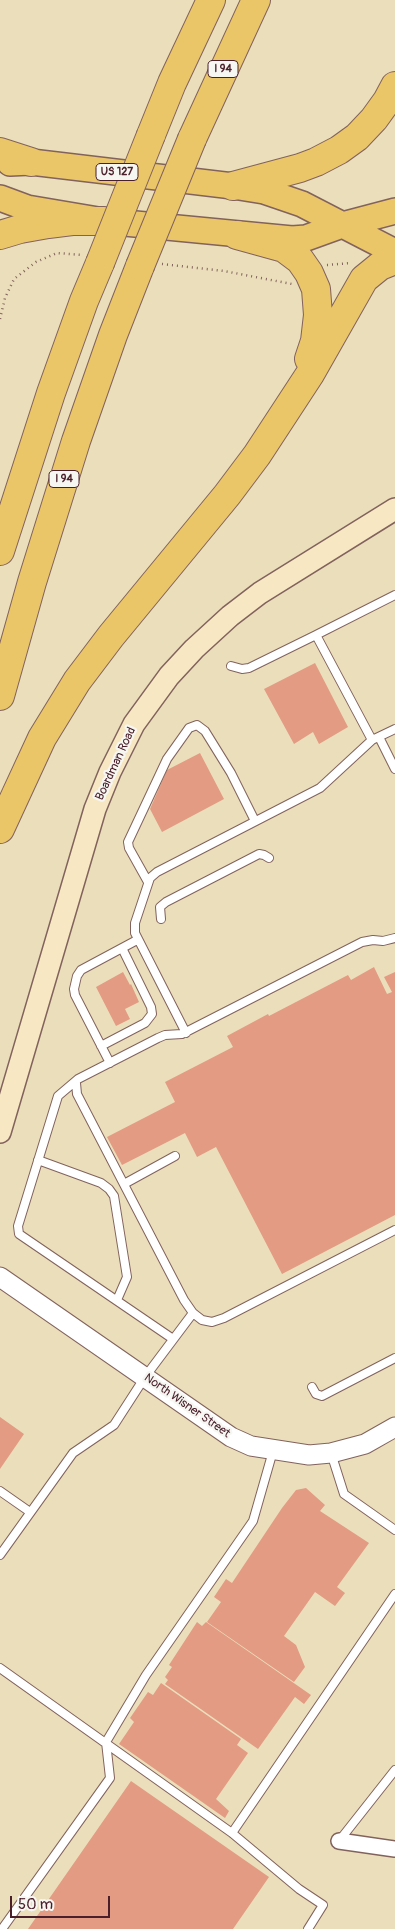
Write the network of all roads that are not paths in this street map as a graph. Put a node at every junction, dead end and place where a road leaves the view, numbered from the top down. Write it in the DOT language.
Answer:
graph roads {
  1 [pos="211,0"];
  2 [pos="256,0"];
  3 [pos="395,86"];
  4 [pos="0,152"];
  5 [pos="31,162"];
  6 [pos="0,163"];
  7 [pos="233,186"];
  8 [pos="0,198"];
  9 [pos="395,211"];
  10 [pos="104,221"];
  11 [pos="342,225"];
  12 [pos="0,235"];
  13 [pos="237,235"];
  14 [pos="395,252"];
  15 [pos="395,260"];
  16 [pos="264,444"];
  17 [pos="395,509"];
  18 [pos="0,551"];
  19 [pos="395,595"];
  20 [pos="316,635"];
  21 [pos="231,666"];
  22 [pos="0,696"];
  23 [pos="395,729"];
  24 [pos="376,739"];
  25 [pos="395,769"];
  26 [pos="255,821"];
  27 [pos="0,829"];
  28 [pos="268,858"];
  29 [pos="148,882"];
  30 [pos="161,919"];
  31 [pos="395,938"];
  32 [pos="138,940"];
  33 [pos="122,948"];
  34 [pos="186,1033"];
  35 [pos="101,1046"];
  36 [pos="110,1063"];
  37 [pos="76,1083"];
  38 [pos="0,1132"];
  39 [pos="175,1156"];
  40 [pos="38,1160"];
  41 [pos="124,1184"];
  42 [pos="395,1230"];
  43 [pos="0,1277"];
  44 [pos="117,1300"];
  45 [pos="193,1312"];
  46 [pos="173,1339"];
  47 [pos="395,1358"];
  48 [pos="146,1377"];
  49 [pos="312,1387"];
  50 [pos="395,1427"];
  51 [pos="273,1451"];
  52 [pos="331,1453"];
  53 [pos="0,1491"];
  54 [pos="30,1512"];
  55 [pos="395,1530"];
  56 [pos="0,1555"];
  57 [pos="395,1594"];
  58 [pos="0,1668"];
  59 [pos="106,1742"];
  60 [pos="395,1770"];
  61 [pos="232,1833"];
  62 [pos="340,1841"];
  63 [pos="395,1849"];
  64 [pos="2,1929"];
  65 [pos="308,1929"];
  1 -- 18 [label="highway, bridge"];
  2 -- 22 [label="highway, I 94, bridge"];
  3 -- 7 [label="highway, US 127"];
  4 -- 5 [label="highway"];
  5 -- 6 [label="main road, US 127"];
  5 -- 7 [label="main road, US 127"];
  7 -- 11 [label="main road"];
  8 -- 10 [label="main road"];
  9 -- 11 [label="main road"];
  10 -- 12 [label="highway"];
  10 -- 13 [label="main road"];
  11 -- 13 [label="main road"];
  11 -- 14 [label="main road"];
  13 -- 16 [label="highway"];
  15 -- 16 [label="highway"];
  16 -- 27 [label="highway"];
  17 -- 38 [label="main road, Boardman Road"];
  19 -- 20 [label="lane"];
  20 -- 21 [label="lane"];
  20 -- 24 [label="lane"];
  23 -- 24 [label="lane"];
  24 -- 25 [label="lane"];
  24 -- 26 [label="lane"];
  26 -- 29 [label="lane"];
  26 -- 29 [label="lane"];
  28 -- 30 [label="lane"];
  29 -- 32 [label="lane"];
  31 -- 34 [label="lane"];
  32 -- 33 [label="lane"];
  32 -- 34 [label="lane"];
  33 -- 35 [label="lane"];
  33 -- 35 [label="lane"];
  34 -- 36 [label="lane"];
  35 -- 36 [label="lane"];
  36 -- 37 [label="lane"];
  37 -- 40 [label="lane"];
  37 -- 41 [label="lane"];
  39 -- 41 [label="lane"];
  40 -- 44 [label="lane"];
  40 -- 44 [label="lane"];
  41 -- 45 [label="lane"];
  42 -- 45 [label="lane"];
  43 -- 48 [label="street, North Wisner Street"];
  44 -- 46 [label="lane"];
  45 -- 46 [label="lane"];
  46 -- 48 [label="lane"];
  47 -- 49 [label="lane"];
  48 -- 51 [label="street, North Wisner Street"];
  48 -- 54 [label="lane"];
  50 -- 52 [label="street, North Wisner Street"];
  51 -- 52 [label="street, North Wisner Street"];
  51 -- 59 [label="lane"];
  52 -- 55 [label="lane"];
  53 -- 54 [label="lane"];
  54 -- 56 [label="lane"];
  57 -- 61 [label="lane"];
  58 -- 59 [label="lane"];
  59 -- 61 [label="lane"];
  59 -- 64 [label="lane"];
  60 -- 62 [label="lane"];
  61 -- 65 [label="lane"];
  62 -- 63 [label="street"];
}
